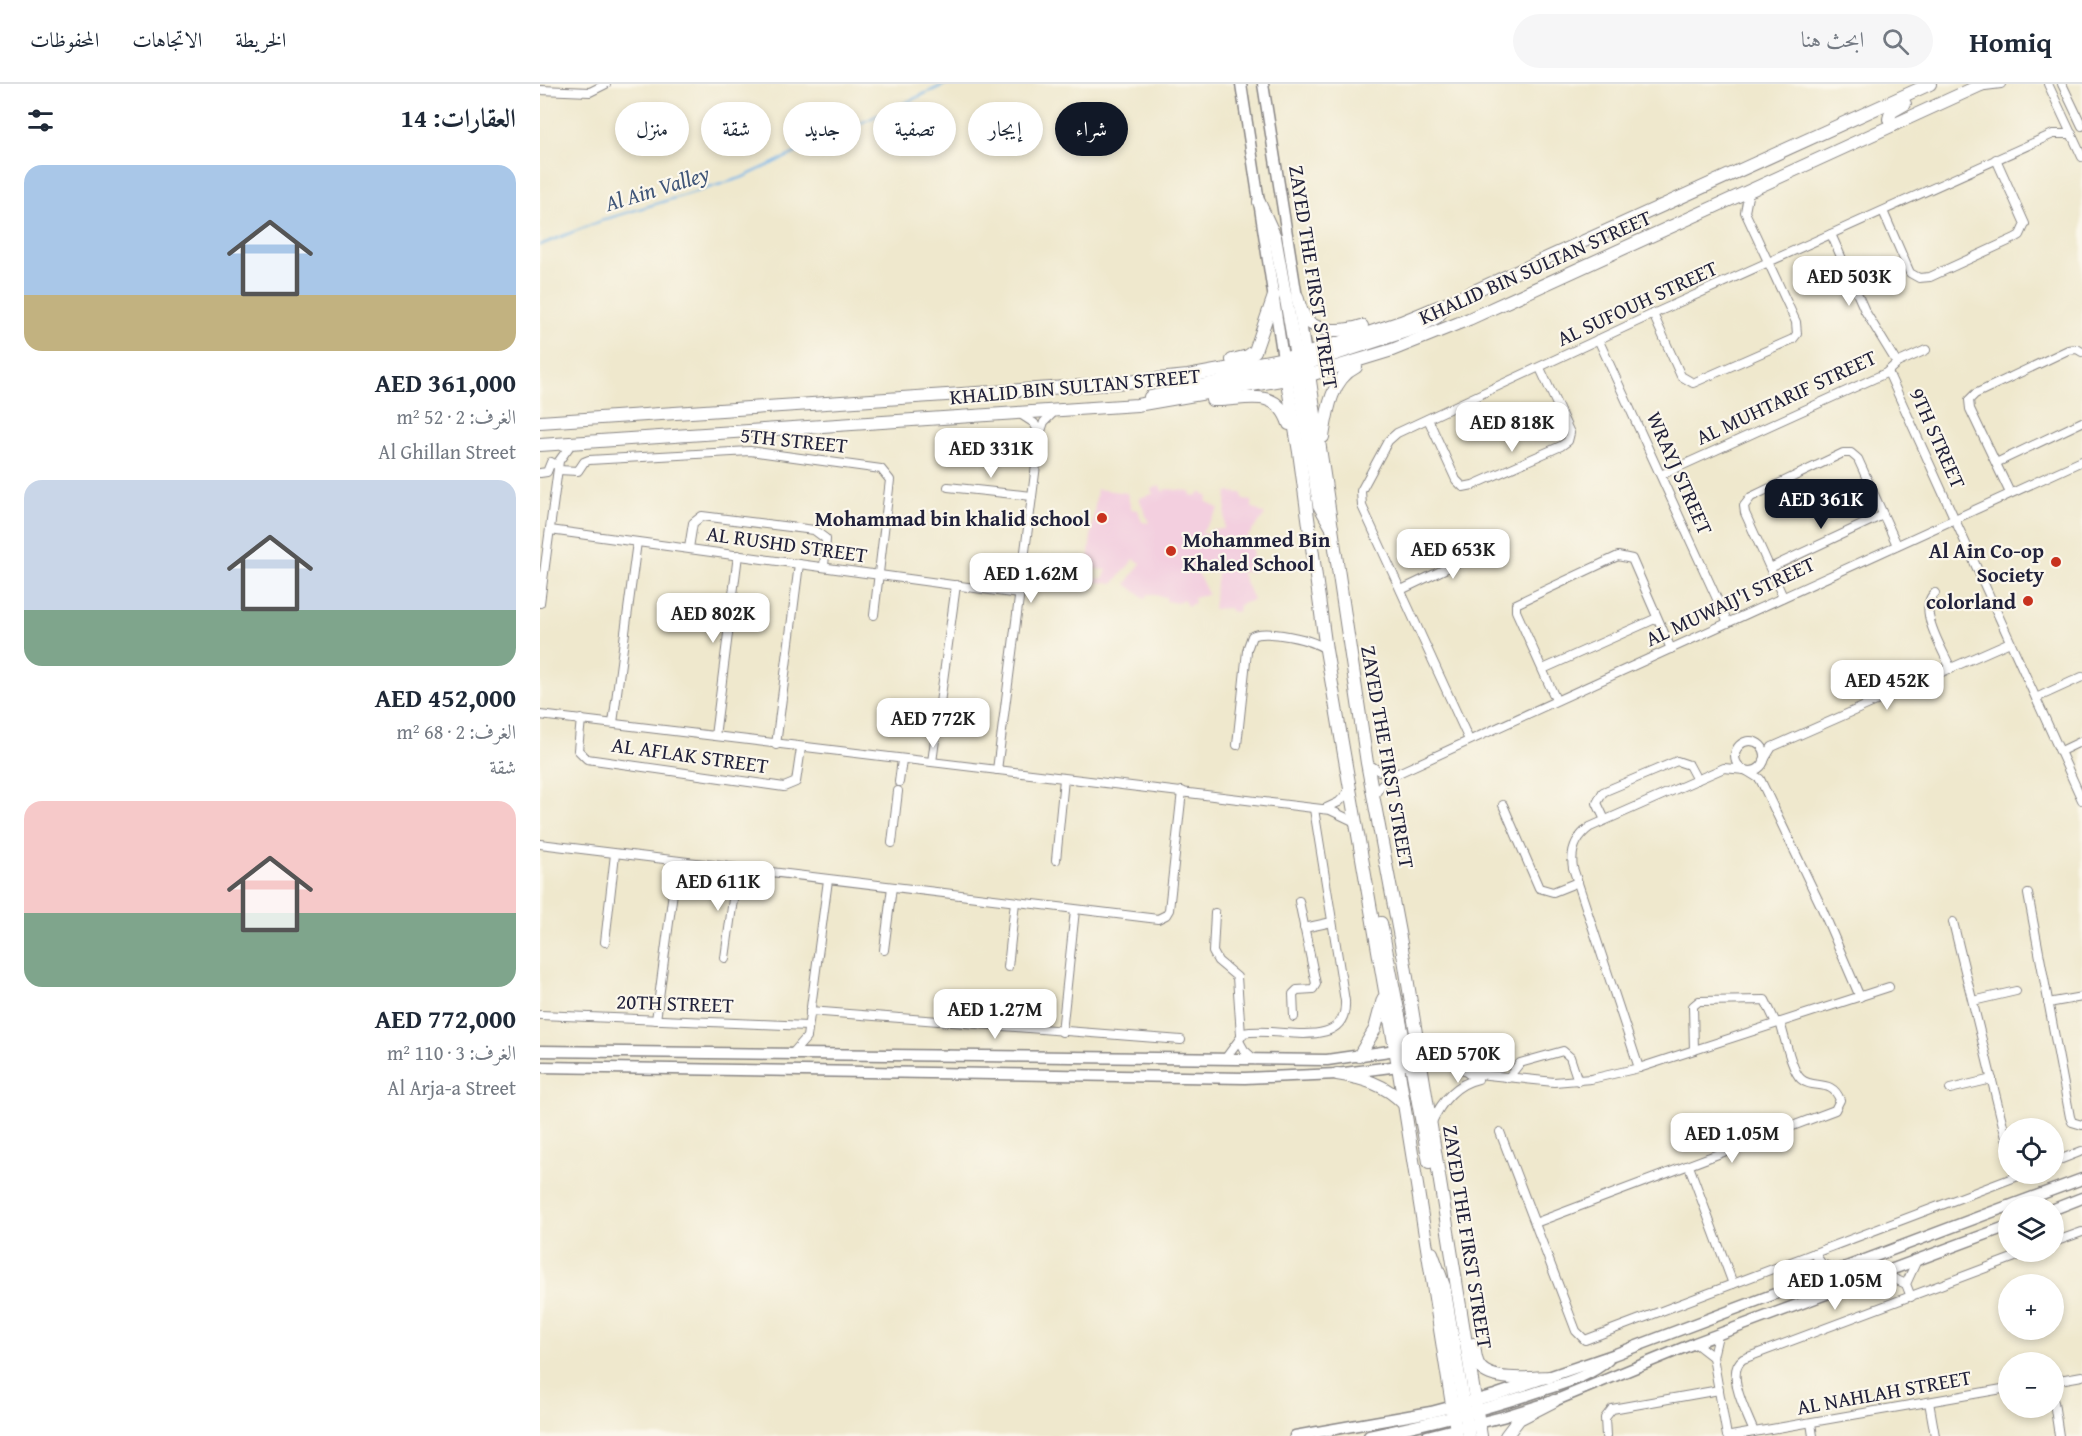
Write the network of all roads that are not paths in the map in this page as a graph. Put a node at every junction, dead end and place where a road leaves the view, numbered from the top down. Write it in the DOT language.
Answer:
graph roads {
  1 [pos="606,84"];
  2 [pos="1241,84"];
  3 [pos="1263,84"];
  4 [pos="1930,84"];
  5 [pos="1940,84"];
  6 [pos="2001,84"];
  7 [pos="2048,84"];
  8 [pos="2062,84"];
  9 [pos="1980,86"];
  10 [pos="540,90"];
  11 [pos="2079,115"];
  12 [pos="2064,117"];
  13 [pos="1894,125"];
  14 [pos="2082,126"];
  15 [pos="2053,134"];
  16 [pos="2072,135"];
  17 [pos="2082,157"];
  18 [pos="1996,159"];
  19 [pos="1751,189"];
  20 [pos="1259,202"];
  21 [pos="1721,203"];
  22 [pos="1883,211"];
  23 [pos="1745,212"];
  24 [pos="1831,234"];
  25 [pos="1768,263"];
  26 [pos="1274,296"];
  27 [pos="1297,296"];
  28 [pos="1450,302"];
  29 [pos="1653,314"];
  30 [pos="1401,322"];
  31 [pos="1598,339"];
  32 [pos="1392,350"];
  33 [pos="1926,350"];
  34 [pos="2082,352"];
  35 [pos="1897,363"];
  36 [pos="1296,367"];
  37 [pos="1540,368"];
  38 [pos="1888,372"];
  39 [pos="1188,376"];
  40 [pos="1192,397"];
  41 [pos="1137,405"];
  42 [pos="1058,409"];
  43 [pos="1017,413"];
  44 [pos="1428,419"];
  45 [pos="540,422"];
  46 [pos="2082,423"];
  47 [pos="1040,434"];
  48 [pos="572,443"];
  49 [pos="541,445"];
  50 [pos="1321,447"];
  51 [pos="1299,452"];
  52 [pos="2082,461"];
  53 [pos="1996,463"];
  54 [pos="558,466"];
  55 [pos="540,473"];
  56 [pos="1661,475"];
  57 [pos="948,487"];
  58 [pos="2010,493"];
  59 [pos="1032,496"];
  60 [pos="1883,515"];
  61 [pos="1955,519"];
  62 [pos="550,530"];
  63 [pos="1334,530"];
  64 [pos="637,542"];
  65 [pos="1897,545"];
  66 [pos="1493,546"];
  67 [pos="689,548"];
  68 [pos="738,555"];
  69 [pos="799,564"];
  70 [pos="824,567"];
  71 [pos="1770,568"];
  72 [pos="878,575"];
  73 [pos="541,584"];
  74 [pos="956,585"];
  75 [pos="1401,590"];
  76 [pos="1935,593"];
  77 [pos="1019,594"];
  78 [pos="1783,597"];
  79 [pos="540,603"];
  80 [pos="874,615"];
  81 [pos="1657,618"];
  82 [pos="1728,623"];
  83 [pos="1322,624"];
  84 [pos="1305,640"];
  85 [pos="2010,642"];
  86 [pos="1671,649"];
  87 [pos="1326,650"];
  88 [pos="1543,669"];
  89 [pos="1950,669"];
  90 [pos="2082,677"];
  91 [pos="2036,698"];
  92 [pos="1556,700"];
  93 [pos="540,715"];
  94 [pos="581,719"];
  95 [pos="613,723"];
  96 [pos="715,736"];
  97 [pos="1469,740"];
  98 [pos="2082,741"];
  99 [pos="1758,744"];
  100 [pos="776,745"];
  101 [pos="1237,745"];
  102 [pos="1772,747"];
  103 [pos="801,748"];
  104 [pos="2061,751"];
  105 [pos="1736,753"];
  106 [pos="902,760"];
  107 [pos="932,762"];
  108 [pos="1367,763"];
  109 [pos="1763,763"];
  110 [pos="1725,768"];
  111 [pos="997,770"];
  112 [pos="1745,770"];
  113 [pos="1394,775"];
  114 [pos="1064,779"];
  115 [pos="1760,779"];
  116 [pos="1696,780"];
  117 [pos="1182,791"];
  118 [pos="1349,791"];
  119 [pos="1373,798"];
  120 [pos="2082,800"];
  121 [pos="1503,805"];
  122 [pos="1314,809"];
  123 [pos="1324,809"];
  124 [pos="1605,820"];
  125 [pos="1355,822"];
  126 [pos="892,843"];
  127 [pos="540,844"];
  128 [pos="615,854"];
  129 [pos="1056,860"];
  130 [pos="677,862"];
  131 [pos="736,870"];
  132 [pos="828,880"];
  133 [pos="1578,882"];
  134 [pos="892,887"];
  135 [pos="2028,894"];
  136 [pos="1299,901"];
  137 [pos="1014,902"];
  138 [pos="1371,907"];
  139 [pos="1075,910"];
  140 [pos="1215,913"];
  141 [pos="1332,922"];
  142 [pos="1953,922"];
  143 [pos="1304,928"];
  144 [pos="605,942"];
  145 [pos="884,950"];
  146 [pos="724,958"];
  147 [pos="1008,967"];
  148 [pos="1385,986"];
  149 [pos="1889,987"];
  150 [pos="2016,992"];
  151 [pos="1860,997"];
  152 [pos="2082,997"];
  153 [pos="1973,1001"];
  154 [pos="2048,1003"];
  155 [pos="810,1011"];
  156 [pos="540,1015"];
  157 [pos="1293,1017"];
  158 [pos="656,1020"];
  159 [pos="1778,1023"];
  160 [pos="808,1026"];
  161 [pos="1062,1032"];
  162 [pos="807,1037"];
  163 [pos="1240,1038"];
  164 [pos="1182,1040"];
  165 [pos="1418,1044"];
  166 [pos="1395,1050"];
  167 [pos="1694,1050"];
  168 [pos="540,1051"];
  169 [pos="792,1054"];
  170 [pos="822,1054"];
  171 [pos="924,1055"];
  172 [pos="1359,1056"];
  173 [pos="1226,1059"];
  174 [pos="1255,1060"];
  175 [pos="1410,1064"];
  176 [pos="540,1068"];
  177 [pos="1639,1068"];
  178 [pos="853,1072"];
  179 [pos="1337,1074"];
  180 [pos="1480,1078"];
  181 [pos="1508,1078"];
  182 [pos="1992,1079"];
  183 [pos="1578,1081"];
  184 [pos="1950,1089"];
  185 [pos="1404,1104"];
  186 [pos="2001,1118"];
  187 [pos="1431,1125"];
  188 [pos="2082,1125"];
  189 [pos="1500,1132"];
  190 [pos="2082,1151"];
  191 [pos="2064,1158"];
  192 [pos="1689,1166"];
  193 [pos="2082,1179"];
  194 [pos="1998,1182"];
  195 [pos="2036,1196"];
  196 [pos="2082,1198"];
  197 [pos="1443,1201"];
  198 [pos="2064,1205"];
  199 [pos="1998,1210"];
  200 [pos="1535,1223"];
  201 [pos="1998,1230"];
  202 [pos="2082,1232"];
  203 [pos="2064,1238"];
  204 [pos="1816,1256"];
  205 [pos="1917,1260"];
  206 [pos="2002,1262"];
  207 [pos="1837,1270"];
  208 [pos="1883,1274"];
  209 [pos="1810,1281"];
  210 [pos="1733,1284"];
  211 [pos="1906,1284"];
  212 [pos="1911,1297"];
  213 [pos="1463,1327"];
  214 [pos="1718,1335"];
  215 [pos="1695,1343"];
  216 [pos="1613,1355"];
  217 [pos="1713,1357"];
  218 [pos="2082,1376"];
  219 [pos="1549,1377"];
  220 [pos="2064,1379"];
  221 [pos="1719,1390"];
  222 [pos="1998,1390"];
  223 [pos="1554,1401"];
  224 [pos="1929,1402"];
  225 [pos="2056,1418"];
  226 [pos="1466,1420"];
  227 [pos="1810,1423"];
  228 [pos="1754,1432"];
  229 [pos="1295,1436"];
  230 [pos="1369,1436"];
  231 [pos="1427,1436"];
  232 [pos="1506,1436"];
  233 [pos="1606,1436"];
  234 [pos="1729,1436"];
  235 [pos="1813,1436"];
  236 [pos="1935,1436"];
  237 [pos="2059,1436"];
  1 -- 10 [label="street"];
  2 -- 20 [label="main road, ZAYED THE FIRST STREET"];
  3 -- 27 [label="main road, ZAYED THE FIRST STREET"];
  4 -- 28 [label="main road, KHALID BIN SULTAN STREET"];
  5 -- 13 [label="main road"];
  6 -- 9 [label="street"];
  7 -- 12 [label="street"];
  8 -- 11 [label="street"];
  9 -- 13 [label="main road, KHALID BIN SULTAN STREET"];
  11 -- 14 [label="street"];
  12 -- 15 [label="street"];
  12 -- 16 [label="street"];
  13 -- 19 [label="main road, KHALID BIN SULTAN STREET"];
  15 -- 16 [label="street, AL SUFOUH STREET"];
  15 -- 18 [label="street, AL SUFOUH STREET"];
  16 -- 17 [label="street"];
  18 -- 22 [label="street, AL SUFOUH STREET"];
  18 -- 22 [label="street"];
  19 -- 21 [label="main road, KHALID BIN SULTAN STREET"];
  19 -- 23 [label="street"];
  20 -- 26 [label="main road, ZAYED THE FIRST STREET"];
  20 -- 36 [label="main road"];
  21 -- 23 [label="street"];
  21 -- 32 [label="main road, KHALID BIN SULTAN STREET"];
  22 -- 24 [label="street, AL SUFOUH STREET"];
  23 -- 25 [label="street"];
  24 -- 25 [label="street, AL SUFOUH STREET"];
  24 -- 35 [label="street"];
  25 -- 29 [label="street, AL SUFOUH STREET"];
  25 -- 29 [label="street"];
  26 -- 36 [label="main road, ZAYED THE FIRST STREET"];
  26 -- 39 [label="main road"];
  27 -- 30 [label="main road"];
  27 -- 36 [label="main road, ZAYED THE FIRST STREET"];
  28 -- 30 [label="main road, KHALID BIN SULTAN STREET"];
  28 -- 36 [label="main road"];
  29 -- 31 [label="street, AL SUFOUH STREET"];
  30 -- 36 [label="main road, KHALID BIN SULTAN STREET"];
  31 -- 37 [label="street, AL SUFOUH STREET"];
  31 -- 56 [label="street, WRAYJ STREET"];
  32 -- 36 [label="main road, KHALID BIN SULTAN STREET"];
  32 -- 50 [label="main road"];
  33 -- 35 [label="street, AL MUHTARIF STREET"];
  34 -- 53 [label="street"];
  35 -- 38 [label="street, AL MUHTARIF STREET"];
  36 -- 39 [label="main road, KHALID BIN SULTAN STREET"];
  36 -- 40 [label="main road, KHALID BIN SULTAN STREET"];
  36 -- 41 [label="main road"];
  36 -- 50 [label="main road, ZAYED THE FIRST STREET"];
  36 -- 51 [label="main road, ZAYED THE FIRST STREET"];
  36 -- 63 [label="main road"];
  37 -- 44 [label="street, AL SUFOUH STREET"];
  37 -- 44 [label="street"];
  38 -- 56 [label="street, AL MUHTARIF STREET"];
  38 -- 61 [label="street, 9TH STREET"];
  39 -- 45 [label="main road, KHALID BIN SULTAN STREET"];
  40 -- 41 [label="main road, KHALID BIN SULTAN STREET"];
  40 -- 51 [label="main road"];
  41 -- 42 [label="main road, KHALID BIN SULTAN STREET"];
  42 -- 43 [label="main road, KHALID BIN SULTAN STREET"];
  42 -- 47 [label="street"];
  43 -- 47 [label="street"];
  43 -- 48 [label="main road, KHALID BIN SULTAN STREET"];
  44 -- 75 [label="street, AL SUFOUH STREET"];
  46 -- 53 [label="street"];
  47 -- 59 [label="street"];
  48 -- 49 [label="main road, KHALID BIN SULTAN STREET"];
  48 -- 54 [label="street"];
  49 -- 54 [label="street"];
  50 -- 63 [label="main road, ZAYED THE FIRST STREET"];
  51 -- 83 [label="main road, ZAYED THE FIRST STREET"];
  52 -- 58 [label="street, AL MUWAIJ'I STREET"];
  53 -- 58 [label="street"];
  54 -- 55 [label="street, 5TH STREET"];
  54 -- 62 [label="street"];
  54 -- 72 [label="street, 5TH STREET"];
  56 -- 82 [label="street, WRAYJ STREET"];
  57 -- 59 [label="street"];
  58 -- 61 [label="street, AL MUWAIJ'I STREET"];
  59 -- 77 [label="street"];
  60 -- 65 [label="street"];
  60 -- 71 [label="street"];
  60 -- 71 [label="street"];
  61 -- 65 [label="street, AL MUWAIJ'I STREET"];
  61 -- 85 [label="street, 9TH STREET"];
  62 -- 64 [label="street, AL RUSHD STREET"];
  62 -- 73 [label="street"];
  63 -- 108 [label="main road, ZAYED THE FIRST STREET"];
  64 -- 67 [label="street, AL RUSHD STREET"];
  64 -- 95 [label="street"];
  65 -- 78 [label="street, AL MUWAIJ'I STREET"];
  66 -- 75 [label="street"];
  67 -- 68 [label="street, AL RUSHD STREET"];
  67 -- 70 [label="street"];
  68 -- 69 [label="street, AL RUSHD STREET"];
  68 -- 96 [label="street"];
  69 -- 70 [label="street, AL RUSHD STREET"];
  69 -- 100 [label="street"];
  70 -- 72 [label="street, AL RUSHD STREET"];
  71 -- 78 [label="street"];
  72 -- 74 [label="street, AL RUSHD STREET"];
  72 -- 80 [label="street, 5TH STREET"];
  73 -- 79 [label="street"];
  74 -- 77 [label="street, AL RUSHD STREET"];
  74 -- 107 [label="street"];
  75 -- 97 [label="street, AL SUFOUH STREET"];
  76 -- 89 [label="street"];
  77 -- 111 [label="street"];
  78 -- 82 [label="street, AL MUWAIJ'I STREET"];
  81 -- 86 [label="street"];
  81 -- 88 [label="street"];
  81 -- 88 [label="street"];
  82 -- 86 [label="street, AL MUWAIJ'I STREET"];
  83 -- 84 [label="street"];
  83 -- 87 [label="main road, ZAYED THE FIRST STREET"];
  84 -- 87 [label="street"];
  84 -- 101 [label="street"];
  85 -- 89 [label="street"];
  85 -- 91 [label="street, 9TH STREET"];
  86 -- 92 [label="street, AL MUWAIJ'I STREET"];
  87 -- 118 [label="main road, ZAYED THE FIRST STREET"];
  88 -- 92 [label="street"];
  89 -- 102 [label="street"];
  90 -- 91 [label="street"];
  91 -- 104 [label="street, 9TH STREET"];
  92 -- 97 [label="street, AL MUWAIJ'I STREET"];
  93 -- 94 [label="street"];
  94 -- 95 [label="street"];
  94 -- 103 [label="street, AL AFLAK STREET"];
  95 -- 96 [label="street"];
  96 -- 100 [label="street"];
  97 -- 113 [label="street, AL MUWAIJ'I STREET"];
  98 -- 104 [label="street"];
  99 -- 102 [label="street"];
  99 -- 105 [label="street"];
  99 -- 109 [label="street"];
  100 -- 103 [label="street"];
  102 -- 109 [label="street"];
  103 -- 106 [label="street"];
  104 -- 120 [label="street, 9TH STREET"];
  105 -- 110 [label="street"];
  105 -- 112 [label="street"];
  106 -- 107 [label="street"];
  106 -- 126 [label="street"];
  107 -- 111 [label="street"];
  108 -- 113 [label="street"];
  108 -- 119 [label="main road, ZAYED THE FIRST STREET"];
  109 -- 112 [label="street"];
  109 -- 115 [label="street"];
  110 -- 112 [label="street"];
  110 -- 116 [label="street"];
  111 -- 114 [label="street"];
  112 -- 115 [label="street"];
  113 -- 119 [label="street, AL MUWAIJ'I STREET"];
  114 -- 117 [label="street"];
  114 -- 129 [label="street"];
  115 -- 151 [label="street"];
  116 -- 124 [label="street"];
  116 -- 124 [label="street"];
  117 -- 122 [label="street"];
  117 -- 139 [label="street"];
  118 -- 123 [label="street"];
  118 -- 125 [label="main road, ZAYED THE FIRST STREET"];
  119 -- 165 [label="main road, ZAYED THE FIRST STREET"];
  121 -- 133 [label="street"];
  122 -- 123 [label="street"];
  122 -- 141 [label="street"];
  123 -- 125 [label="street"];
  124 -- 133 [label="street"];
  125 -- 138 [label="main road, ZAYED THE FIRST STREET"];
  127 -- 128 [label="street"];
  128 -- 130 [label="street"];
  128 -- 144 [label="street"];
  130 -- 131 [label="street"];
  130 -- 158 [label="street"];
  131 -- 132 [label="street"];
  131 -- 146 [label="street"];
  132 -- 134 [label="street"];
  132 -- 155 [label="street"];
  133 -- 177 [label="street"];
  134 -- 137 [label="street"];
  134 -- 145 [label="street"];
  135 -- 154 [label="street"];
  136 -- 143 [label="street"];
  137 -- 139 [label="street"];
  137 -- 147 [label="street"];
  138 -- 148 [label="main road, ZAYED THE FIRST STREET"];
  138 -- 165 [label="main road"];
  139 -- 161 [label="street"];
  140 -- 163 [label="street"];
  141 -- 143 [label="street"];
  141 -- 163 [label="street"];
  142 -- 153 [label="street"];
  143 -- 157 [label="street"];
  148 -- 166 [label="main road, ZAYED THE FIRST STREET"];
  148 -- 172 [label="main road"];
  149 -- 151 [label="street"];
  150 -- 153 [label="street"];
  151 -- 159 [label="street"];
  152 -- 154 [label="street"];
  153 -- 182 [label="street"];
  154 -- 188 [label="street"];
  155 -- 160 [label="street"];
  155 -- 161 [label="street"];
  156 -- 158 [label="street, 20TH STREET"];
  158 -- 160 [label="street, 20TH STREET"];
  159 -- 167 [label="street"];
  159 -- 167 [label="street"];
  159 -- 192 [label="street"];
  160 -- 162 [label="street"];
  161 -- 164 [label="street"];
  162 -- 169 [label="street"];
  162 -- 170 [label="street"];
  163 -- 173 [label="street"];
  163 -- 174 [label="street"];
  165 -- 166 [label="main road"];
  165 -- 175 [label="main road, ZAYED THE FIRST STREET"];
  165 -- 181 [label="street"];
  166 -- 172 [label="main road"];
  166 -- 175 [label="main road"];
  167 -- 177 [label="street"];
  168 -- 169 [label="main road"];
  169 -- 170 [label="main road"];
  170 -- 171 [label="main road"];
  171 -- 173 [label="main road"];
  171 -- 178 [label="main road"];
  172 -- 174 [label="main road"];
  173 -- 174 [label="main road"];
  175 -- 179 [label="main road"];
  175 -- 180 [label="street"];
  175 -- 185 [label="main road, ZAYED THE FIRST STREET"];
  175 -- 187 [label="main road, ZAYED THE FIRST STREET"];
  175 -- 197 [label="main road"];
  176 -- 178 [label="main road"];
  177 -- 183 [label="street"];
  178 -- 179 [label="main road"];
  179 -- 185 [label="main road"];
  180 -- 181 [label="street"];
  180 -- 187 [label="street"];
  181 -- 183 [label="street"];
  181 -- 183 [label="street"];
  182 -- 184 [label="street"];
  182 -- 186 [label="street"];
  185 -- 226 [label="main road, ZAYED THE FIRST STREET"];
  187 -- 197 [label="main road, ZAYED THE FIRST STREET"];
  189 -- 200 [label="street"];
  190 -- 191 [label="street"];
  192 -- 200 [label="street"];
  192 -- 210 [label="street"];
  193 -- 195 [label="main road"];
  194 -- 204 [label="street"];
  196 -- 198 [label="main road"];
  197 -- 213 [label="main road, ZAYED THE FIRST STREET"];
  199 -- 207 [label="main road"];
  200 -- 210 [label="street"];
  201 -- 205 [label="main road"];
  202 -- 203 [label="street"];
  204 -- 207 [label="street"];
  204 -- 209 [label="street"];
  204 -- 210 [label="street"];
  205 -- 208 [label="main road"];
  205 -- 211 [label="street"];
  206 -- 212 [label="street"];
  207 -- 209 [label="main road"];
  208 -- 211 [label="street"];
  208 -- 214 [label="main road"];
  209 -- 216 [label="main road"];
  211 -- 212 [label="street"];
  212 -- 228 [label="street"];
  213 -- 219 [label="main road"];
  213 -- 226 [label="main road, ZAYED THE FIRST STREET"];
  214 -- 215 [label="main road"];
  214 -- 217 [label="street"];
  215 -- 217 [label="street"];
  215 -- 223 [label="main road"];
  216 -- 219 [label="main road"];
  216 -- 226 [label="main road"];
  217 -- 221 [label="street"];
  218 -- 220 [label="street"];
  219 -- 226 [label="main road"];
  221 -- 233 [label="street"];
  221 -- 234 [label="street"];
  222 -- 224 [label="street, AL NAHLAH STREET"];
  223 -- 226 [label="main road"];
  223 -- 232 [label="main road"];
  224 -- 227 [label="street, AL NAHLAH STREET"];
  224 -- 236 [label="street"];
  225 -- 237 [label="street"];
  226 -- 229 [label="main road"];
  226 -- 230 [label="main road"];
  226 -- 231 [label="main road"];
  227 -- 228 [label="street, AL NAHLAH STREET"];
  227 -- 235 [label="street"];
  228 -- 234 [label="street, AL NAHLAH STREET"];
}
